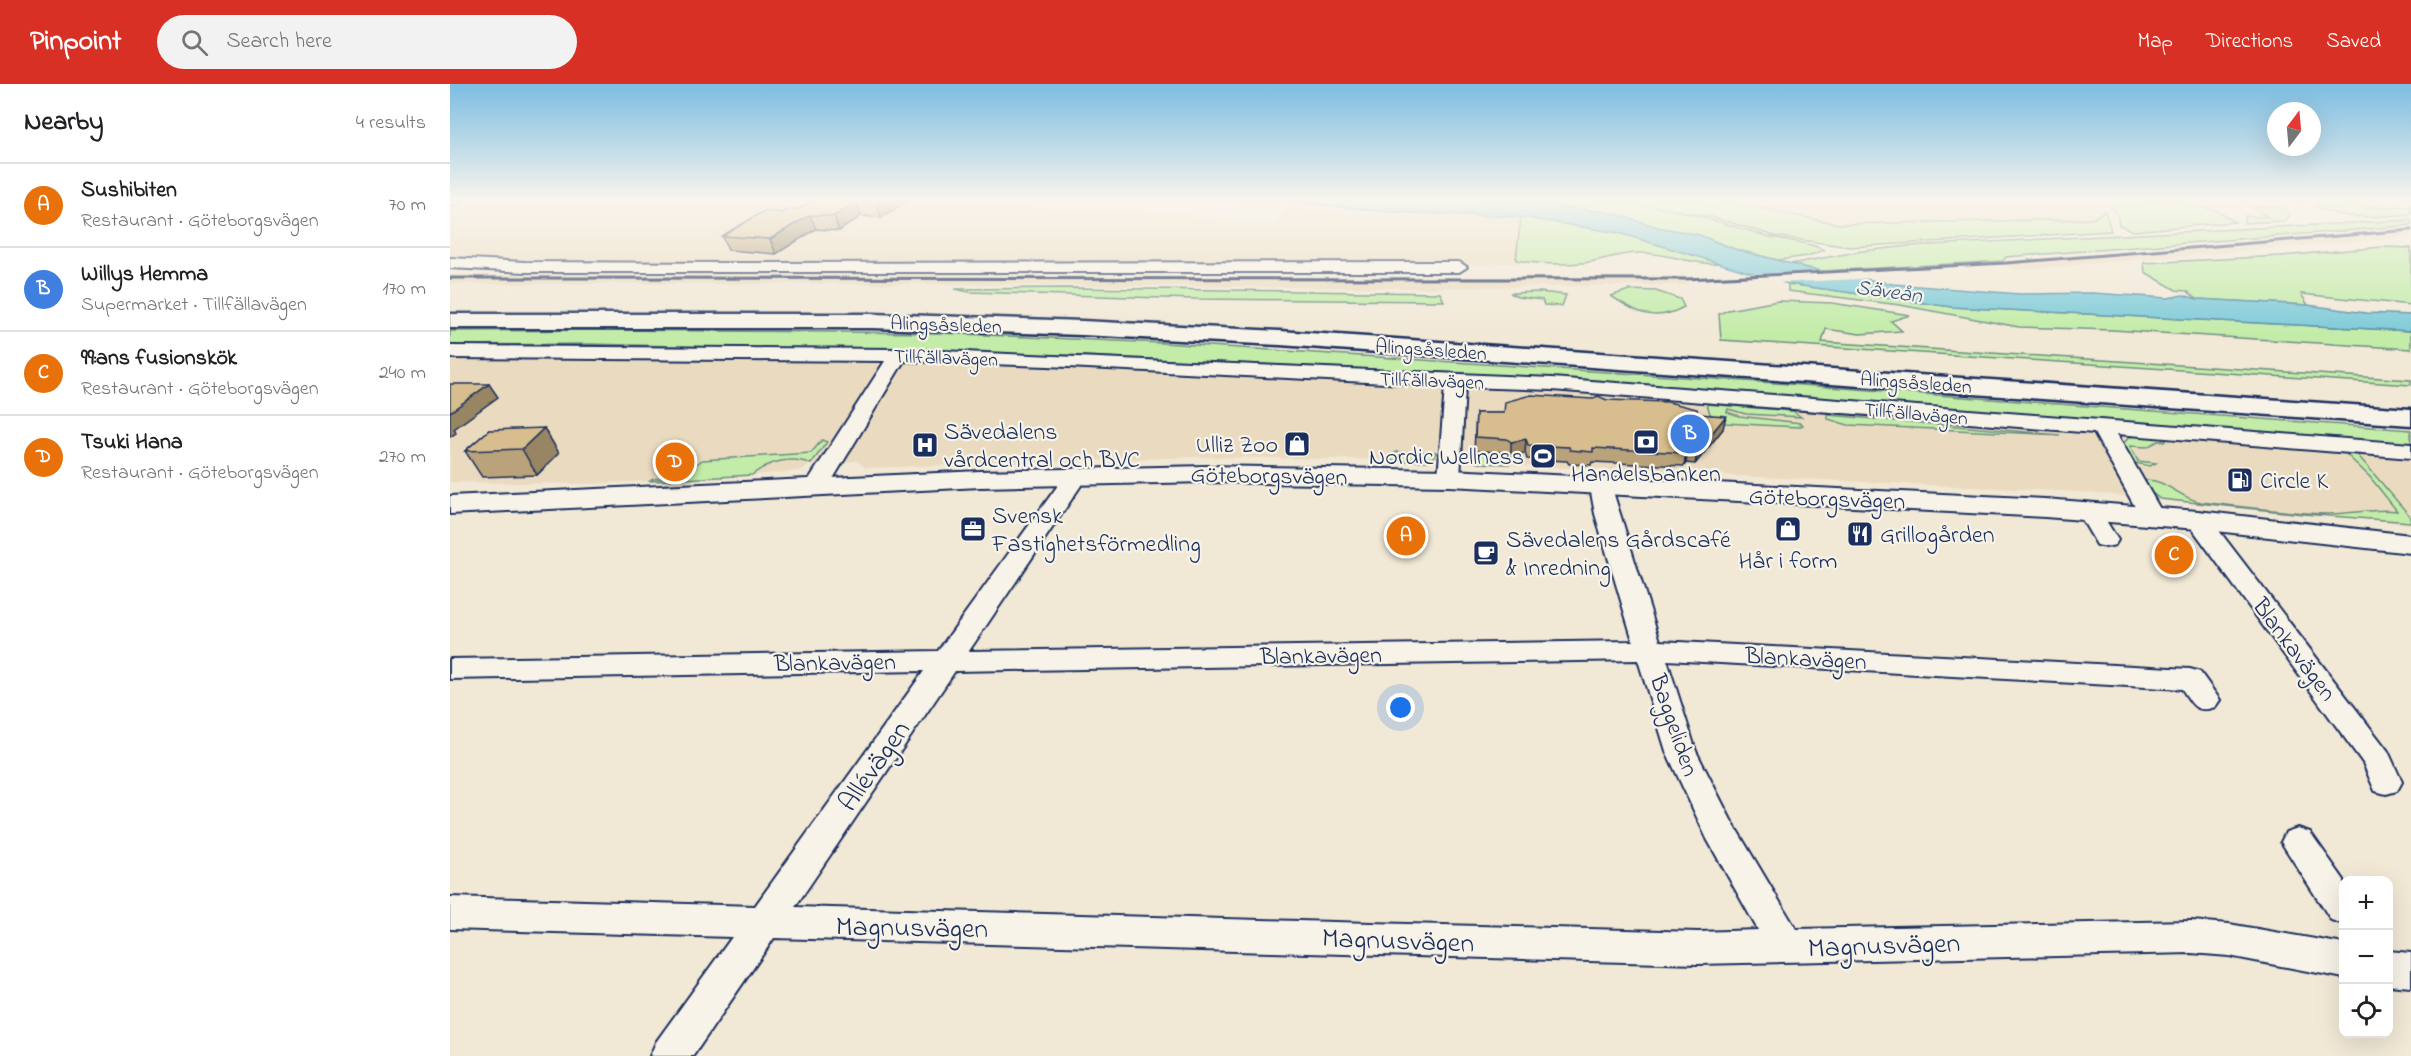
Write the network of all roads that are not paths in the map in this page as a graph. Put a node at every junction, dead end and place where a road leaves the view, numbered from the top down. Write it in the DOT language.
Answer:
graph roads {
  1 [pos="450,263"];
  2 [pos="1458,267"];
  3 [pos="450,305"];
  4 [pos="450,321"];
  5 [pos="450,352"];
  6 [pos="898,356"];
  7 [pos="1455,382"];
  8 [pos="2411,397"];
  9 [pos="2411,417"];
  10 [pos="2103,429"];
  11 [pos="2411,452"];
  12 [pos="1077,475"];
  13 [pos="1449,478"];
  14 [pos="816,487"];
  15 [pos="1602,487"];
  16 [pos="450,505"];
  17 [pos="2089,511"];
  18 [pos="2152,516"];
  19 [pos="2198,520"];
  20 [pos="2106,540"];
  21 [pos="2411,544"];
  22 [pos="1650,650"];
  23 [pos="946,661"];
  24 [pos="450,669"];
  25 [pos="2198,690"];
  26 [pos="2386,782"];
  27 [pos="2298,842"];
  28 [pos="2339,903"];
  29 [pos="450,913"];
  30 [pos="764,922"];
  31 [pos="1787,947"];
  32 [pos="2339,960"];
  33 [pos="2393,968"];
  34 [pos="2411,970"];
  35 [pos="670,1056"];
  1 -- 2 [label="street"];
  3 -- 8 [label="highway"];
  4 -- 9 [label="highway, Alingsåsleden"];
  5 -- 6 [label="street, Tillfällavägen"];
  6 -- 7 [label="street, Tillfällavägen"];
  6 -- 14 [label="street"];
  7 -- 10 [label="street, Tillfällavägen"];
  7 -- 13 [label="street"];
  10 -- 11 [label="street, Tillfällavägen"];
  10 -- 18 [label="street"];
  12 -- 13 [label="street, Göteborgsvägen"];
  12 -- 14 [label="street, Göteborgsvägen"];
  12 -- 23 [label="street, Allévägen"];
  13 -- 15 [label="street, Göteborgsvägen"];
  14 -- 16 [label="street, Göteborgsvägen"];
  15 -- 17 [label="street, Göteborgsvägen"];
  15 -- 22 [label="street, Baggeliden"];
  17 -- 18 [label="street, Göteborgsvägen"];
  17 -- 20 [label="street"];
  18 -- 19 [label="street, Göteborgsvägen"];
  19 -- 21 [label="street, Göteborgsvägen"];
  19 -- 26 [label="street, Blankavägen"];
  22 -- 23 [label="street, Blankavägen"];
  22 -- 25 [label="street, Blankavägen"];
  22 -- 31 [label="street, Baggeliden"];
  23 -- 24 [label="street, Blankavägen"];
  23 -- 30 [label="street, Allévägen"];
  27 -- 28 [label="street"];
  29 -- 30 [label="street, Magnusvägen"];
  30 -- 31 [label="street, Magnusvägen"];
  30 -- 35 [label="street, Allévägen"];
  31 -- 32 [label="street, Magnusvägen"];
  33 -- 34 [label="street"];
}
